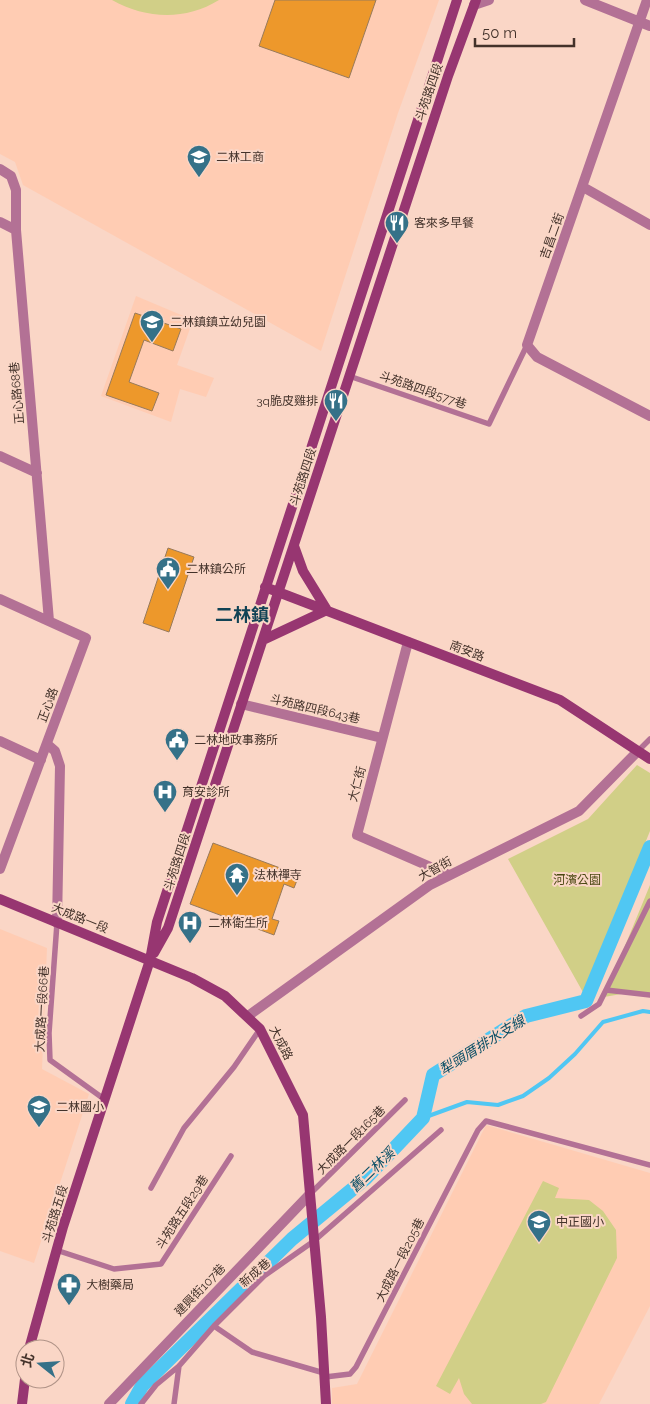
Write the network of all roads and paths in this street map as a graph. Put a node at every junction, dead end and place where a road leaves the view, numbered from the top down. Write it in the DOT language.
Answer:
graph roads {
  1 [pos="458,0"];
  2 [pos="489,0"];
  3 [pos="585,0"];
  4 [pos="647,0"];
  5 [pos="475,2"];
  6 [pos="640,21"];
  7 [pos="650,26"];
  8 [pos="0,169"];
  9 [pos="583,187"];
  10 [pos="0,222"];
  11 [pos="650,225"];
  12 [pos="16,230"];
  13 [pos="527,345"];
  14 [pos="350,376"];
  15 [pos="650,416"];
  16 [pos="0,456"];
  17 [pos="37,473"];
  18 [pos="294,546"];
  19 [pos="265,587"];
  20 [pos="279,591"];
  21 [pos="0,599"];
  22 [pos="327,610"];
  23 [pos="49,621"];
  24 [pos="263,640"];
  25 [pos="408,642"];
  26 [pos="241,704"];
  27 [pos="382,738"];
  28 [pos="650,738"];
  29 [pos="0,741"];
  30 [pos="47,744"];
  31 [pos="637,752"];
  32 [pos="650,759"];
  33 [pos="41,760"];
  34 [pos="0,869"];
  35 [pos="449,875"];
  36 [pos="0,899"];
  37 [pos="650,901"];
  38 [pos="57,923"];
  39 [pos="150,960"];
  40 [pos="606,990"];
  41 [pos="650,995"];
  42 [pos="248,1016"];
  43 [pos="581,1016"];
  44 [pos="260,1029"];
  45 [pos="108,1088"];
  46 [pos="104,1099"];
  47 [pos="406,1100"];
  48 [pos="441,1130"];
  49 [pos="231,1156"];
  50 [pos="650,1165"];
  51 [pos="151,1188"];
  52 [pos="310,1194"];
  53 [pos="314,1241"];
  54 [pos="56,1250"];
  55 [pos="214,1326"];
  56 [pos="32,1339"];
  57 [pos="179,1366"];
  58 [pos="324,1375"];
  59 [pos="24,1389"];
  60 [pos="22,1404"];
  61 [pos="109,1404"];
  62 [pos="141,1404"];
  63 [pos="174,1404"];
  64 [pos="326,1404"];
  1 -- 19 [label="main road, 斗苑路四段"];
  2 -- 5 [label="street"];
  3 -- 6 [label="street"];
  4 -- 6 [label="street, 吉昌二街"];
  5 -- 14 [label="main road, 斗苑路四段"];
  6 -- 7 [label="street"];
  6 -- 9 [label="street, 吉昌二街"];
  8 -- 12 [label="street, 正心路68巷"];
  9 -- 11 [label="street"];
  9 -- 13 [label="street, 吉昌二街"];
  10 -- 12 [label="street"];
  12 -- 17 [label="street, 正心路68巷"];
  13 -- 14 [label="lane, 斗苑路四段577巷"];
  13 -- 15 [label="street"];
  14 -- 18 [label="main road, 斗苑路四段"];
  16 -- 17 [label="street"];
  17 -- 23 [label="street, 正心路68巷"];
  18 -- 20 [label="main road, 斗苑路四段"];
  18 -- 22 [label="main road"];
  19 -- 20 [label="main road, 南安路"];
  19 -- 39 [label="main road, 斗苑路四段"];
  20 -- 22 [label="main road, 南安路"];
  20 -- 24 [label="main road, 斗苑路四段"];
  21 -- 23 [label="street, 正心路"];
  22 -- 24 [label="main road"];
  22 -- 25 [label="main road, 南安路"];
  23 -- 30 [label="street, 正心路"];
  24 -- 26 [label="main road, 斗苑路四段"];
  25 -- 27 [label="street, 大仁街"];
  25 -- 31 [label="main road, 南安路"];
  26 -- 27 [label="street, 斗苑路四段643巷"];
  26 -- 39 [label="main road, 斗苑路四段"];
  27 -- 35 [label="street, 大仁街"];
  28 -- 31 [label="lane"];
  29 -- 33 [label="street"];
  30 -- 33 [label="street, 正心路"];
  30 -- 38 [label="street"];
  31 -- 32 [label="main road, 南安路"];
  31 -- 35 [label="street, 大智街"];
  33 -- 34 [label="street, 正心路"];
  35 -- 42 [label="street, 大智街"];
  36 -- 38 [label="main road, 大成路一段"];
  37 -- 40 [label="lane"];
  38 -- 39 [label="main road, 大成路一段"];
  38 -- 46 [label="lane, 大成路一段66巷"];
  39 -- 42 [label="main road, 大成路"];
  39 -- 45 [label="main road, 斗苑路四段"];
  40 -- 41 [label="lane"];
  40 -- 43 [label="lane"];
  42 -- 44 [label="main road, 大成路"];
  44 -- 51 [label="lane"];
  44 -- 52 [label="main road, 大成路"];
  45 -- 46 [label="main road, 斗苑路五段"];
  46 -- 54 [label="main road, 斗苑路五段"];
  47 -- 52 [label="lane, 大成路一段165巷"];
  48 -- 53 [label="lane, 新成巷"];
  49 -- 54 [label="lane, 斗苑路五段29巷"];
  50 -- 58 [label="lane, 大成路一段205巷"];
  52 -- 53 [label="main road, 大成路"];
  52 -- 61 [label="street, 建興街107巷"];
  53 -- 55 [label="lane, 新成巷"];
  53 -- 58 [label="main road"];
  54 -- 56 [label="main road, 斗苑路五段"];
  55 -- 57 [label="lane, 新成巷"];
  55 -- 58 [label="lane"];
  57 -- 62 [label="lane, 新成巷"];
  57 -- 63 [label="lane"];
  58 -- 64 [label="main road"];
  59 -- 60 [label="main road"];
}
